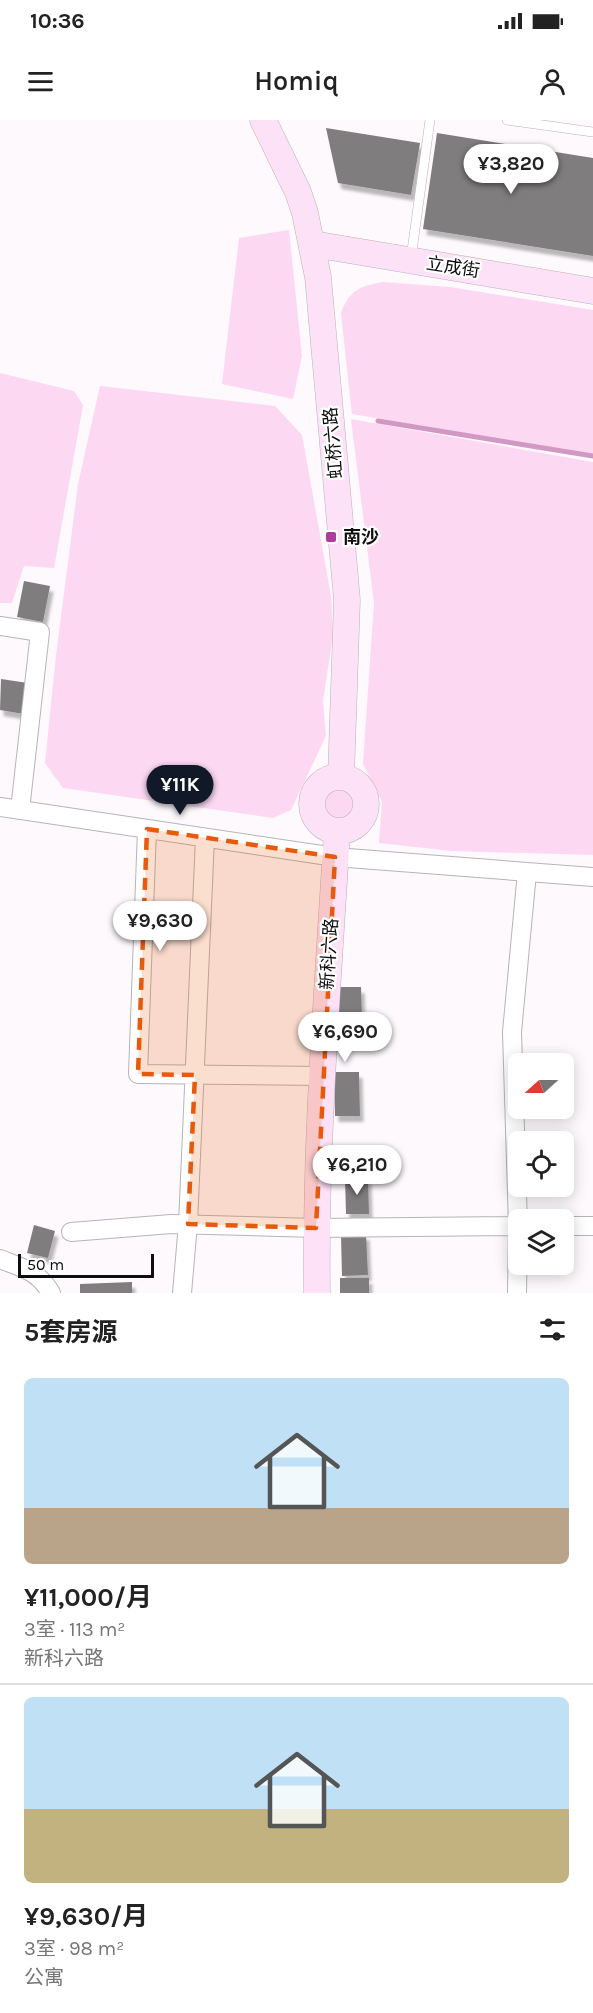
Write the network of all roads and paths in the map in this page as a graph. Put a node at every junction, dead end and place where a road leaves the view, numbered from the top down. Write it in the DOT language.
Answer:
graph roads {
  1 [pos="263,120"];
  2 [pos="430,120"];
  3 [pos="507,120"];
  4 [pos="593,132"];
  5 [pos="313,244"];
  6 [pos="411,261"];
  7 [pos="593,291"];
  8 [pos="0,626"];
  9 [pos="340,777"];
  10 [pos="0,792"];
  11 [pos="0,807"];
  12 [pos="20,810"];
  13 [pos="147,829"];
  14 [pos="337,832"];
  15 [pos="205,838"];
  16 [pos="335,857"];
  17 [pos="527,872"];
  18 [pos="593,877"];
  19 [pos="195,1075"];
  20 [pos="322,1076"];
  21 [pos="518,1209"];
  22 [pos="188,1224"];
  23 [pos="508,1226"];
  24 [pos="574,1226"];
  25 [pos="593,1226"];
  26 [pos="316,1228"];
  27 [pos="72,1232"];
  28 [pos="0,1259"];
  29 [pos="518,1275"];
  30 [pos="51,1293"];
  31 [pos="182,1293"];
  32 [pos="317,1293"];
  33 [pos="517,1293"];
  1 -- 5 [label="street, 虹桥六路"];
  2 -- 6 [label="lane"];
  3 -- 4 [label="lane"];
  5 -- 6 [label="street, 立成街"];
  5 -- 9 [label="street, 虹桥六路"];
  6 -- 7 [label="street, 立成街"];
  8 -- 12 [label="street"];
  9 -- 14 [label="street"];
  9 -- 14 [label="street"];
  10 -- 12 [label="street"];
  11 -- 12 [label="street"];
  12 -- 13 [label="street"];
  13 -- 15 [label="street"];
  13 -- 19 [label="street"];
  14 -- 16 [label="street, 新科六路"];
  15 -- 16 [label="street"];
  15 -- 19 [label="street"];
  16 -- 17 [label="street"];
  16 -- 20 [label="street, 新科六路"];
  17 -- 18 [label="street"];
  17 -- 21 [label="street"];
  19 -- 20 [label="street"];
  19 -- 22 [label="street"];
  20 -- 26 [label="street, 新科六路"];
  22 -- 26 [label="street"];
  22 -- 27 [label="street"];
  22 -- 31 [label="street"];
  23 -- 26 [label="street"];
  24 -- 25 [label="street"];
  26 -- 32 [label="street, 新科六路"];
  28 -- 30 [label="street"];
  29 -- 33 [label="street"];
}
